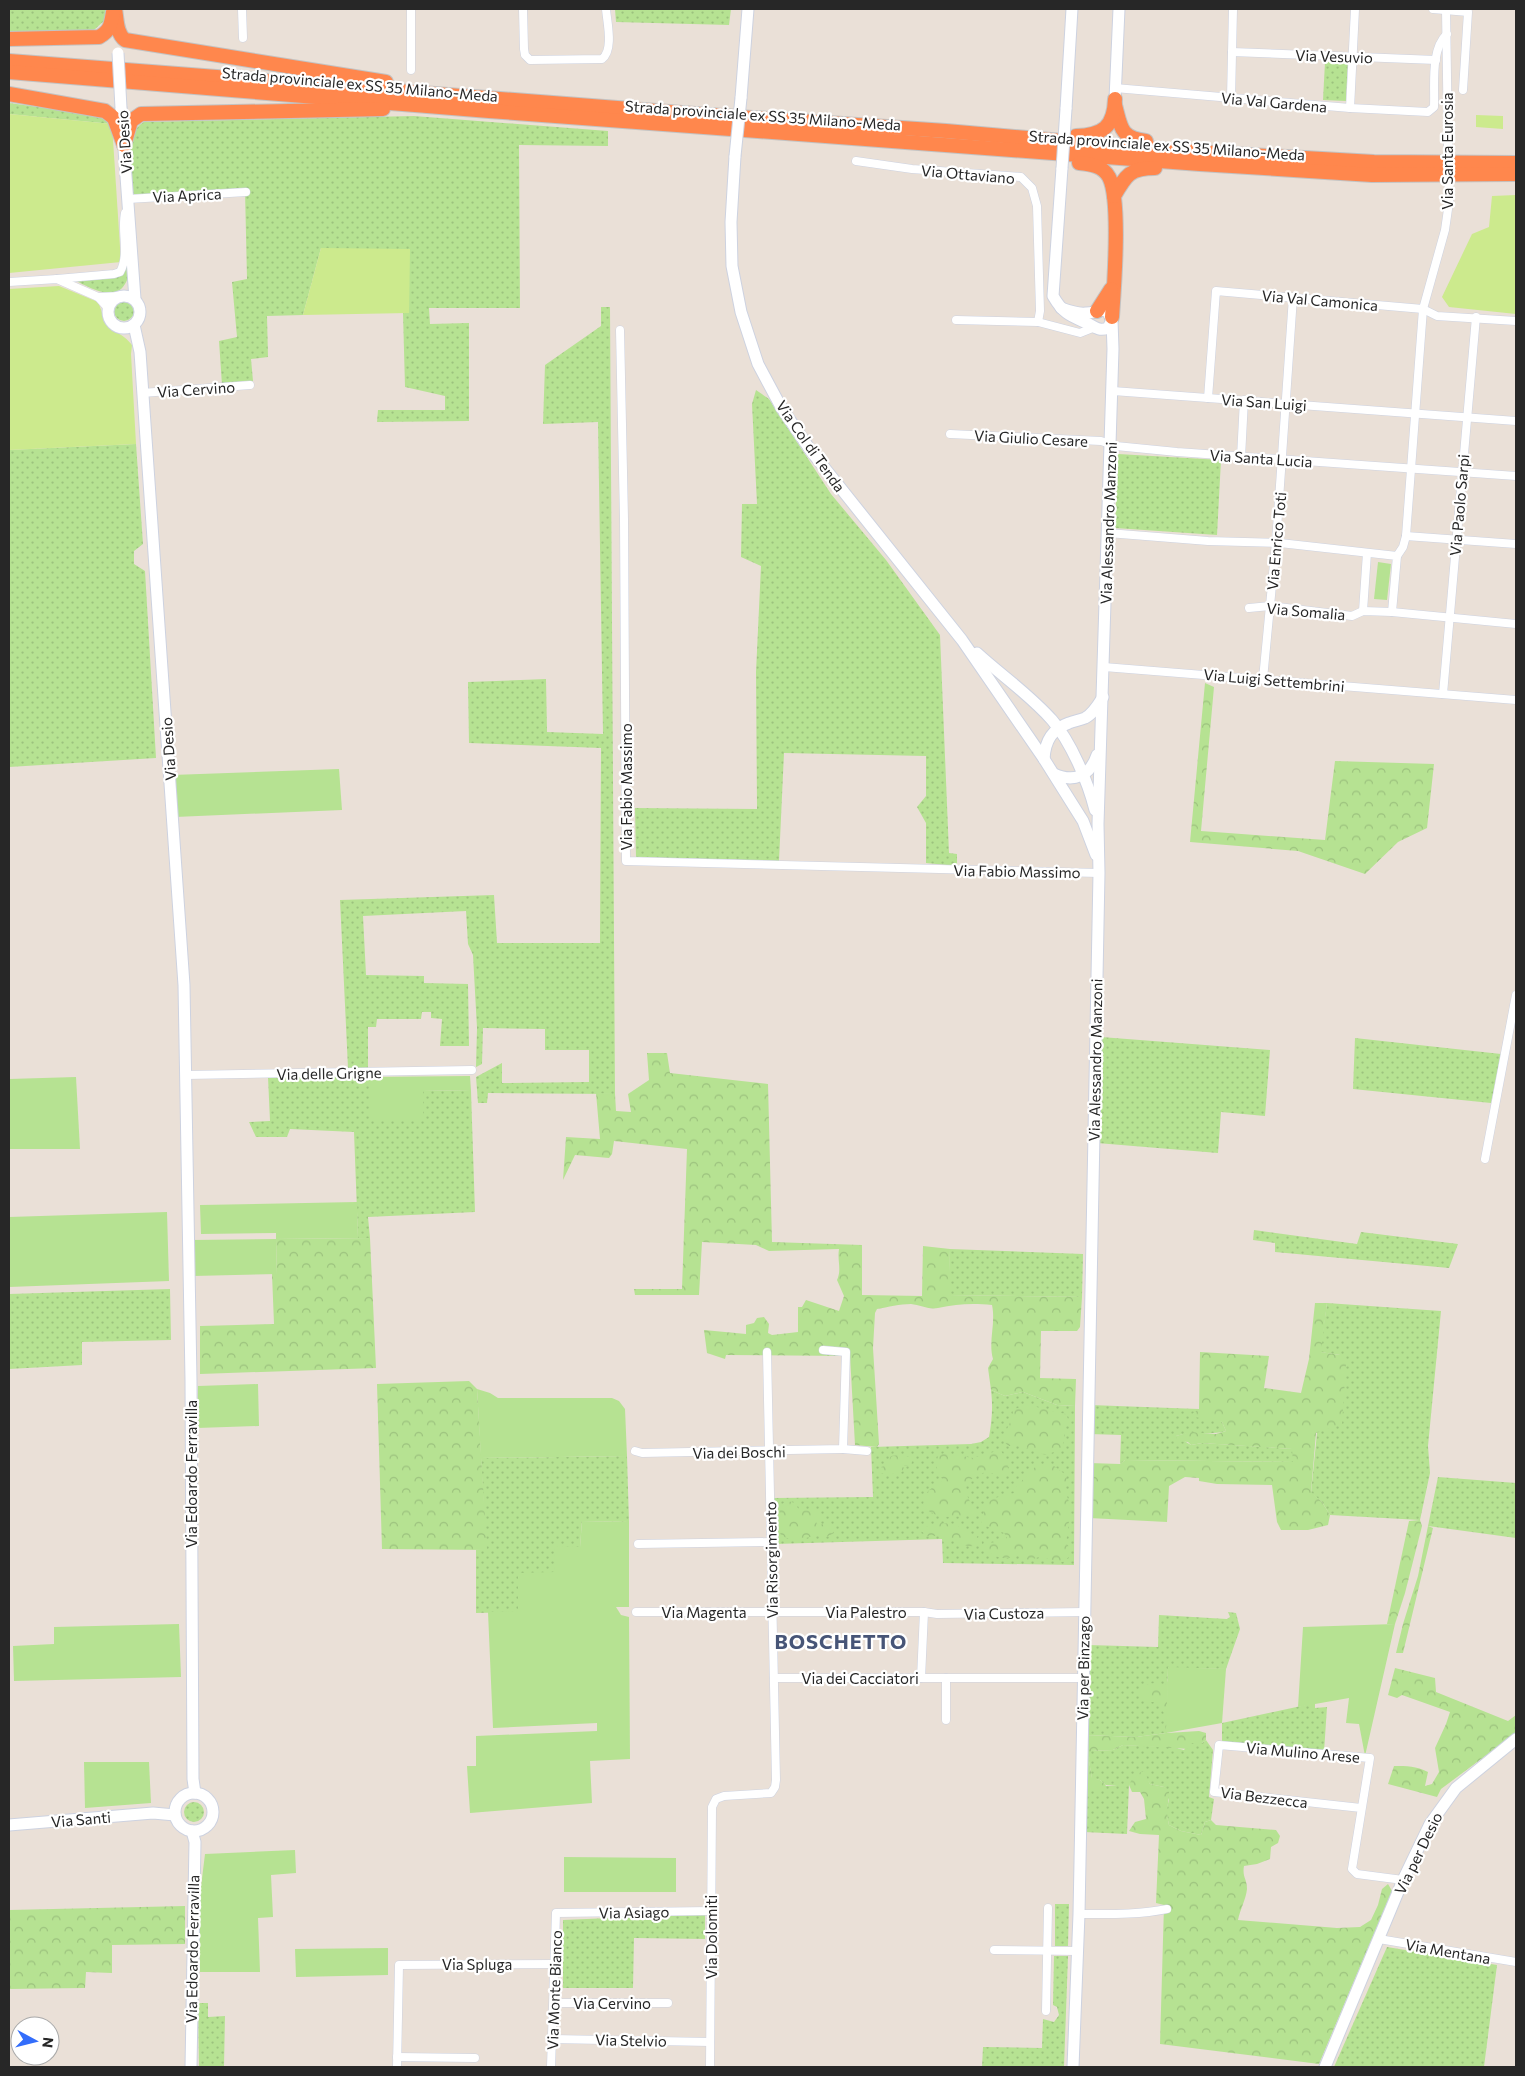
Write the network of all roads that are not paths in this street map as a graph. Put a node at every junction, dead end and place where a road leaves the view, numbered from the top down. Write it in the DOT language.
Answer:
graph roads {
  1 [pos="114,9"];
  2 [pos="242,9"];
  3 [pos="411,9"];
  4 [pos="523,9"];
  5 [pos="606,9"];
  6 [pos="748,9"];
  7 [pos="1072,9"];
  8 [pos="1118,9"];
  9 [pos="1233,9"];
  10 [pos="1355,9"];
  11 [pos="1433,9"];
  12 [pos="1446,9"];
  13 [pos="1447,34"];
  14 [pos="243,38"];
  15 [pos="9,39"];
  16 [pos="1232,52"];
  17 [pos="1353,56"];
  18 [pos="1436,60"];
  19 [pos="9,61"];
  20 [pos="412,70"];
  21 [pos="9,72"];
  22 [pos="1463,90"];
  23 [pos="9,94"];
  24 [pos="437,94"];
  25 [pos="1115,97"];
  26 [pos="1231,98"];
  27 [pos="461,108"];
  28 [pos="1350,108"];
  29 [pos="1432,111"];
  30 [pos="1026,138"];
  31 [pos="124,145"];
  32 [pos="1180,151"];
  33 [pos="1038,152"];
  34 [pos="856,161"];
  35 [pos="1516,162"];
  36 [pos="1200,164"];
  37 [pos="1516,174"];
  38 [pos="246,192"];
  39 [pos="1114,196"];
  40 [pos="128,200"];
  41 [pos="57,279"];
  42 [pos="1114,281"];
  43 [pos="9,282"];
  44 [pos="98,297"];
  45 [pos="126,297"];
  46 [pos="1293,297"];
  47 [pos="108,308"];
  48 [pos="1061,308"];
  49 [pos="1423,309"];
  50 [pos="1097,311"];
  51 [pos="1476,317"];
  52 [pos="1112,318"];
  53 [pos="956,320"];
  54 [pos="1516,321"];
  55 [pos="1038,322"];
  56 [pos="129,327"];
  57 [pos="1098,328"];
  58 [pos="620,330"];
  59 [pos="1113,349"];
  60 [pos="250,385"];
  61 [pos="1113,391"];
  62 [pos="142,393"];
  63 [pos="1208,398"];
  64 [pos="1244,400"];
  65 [pos="1286,403"];
  66 [pos="1415,412"];
  67 [pos="1466,417"];
  68 [pos="1516,421"];
  69 [pos="950,434"];
  70 [pos="1110,446"];
  71 [pos="1241,456"];
  72 [pos="1282,460"];
  73 [pos="1411,469"];
  74 [pos="1462,472"];
  75 [pos="1516,476"];
  76 [pos="1108,532"];
  77 [pos="1406,536"];
  78 [pos="1456,540"];
  79 [pos="1276,543"];
  80 [pos="1516,544"];
  81 [pos="1367,553"];
  82 [pos="1397,556"];
  83 [pos="1270,606"];
  84 [pos="1249,608"];
  85 [pos="1363,611"];
  86 [pos="1392,612"];
  87 [pos="1449,618"];
  88 [pos="1516,624"];
  89 [pos="962,640"];
  90 [pos="1104,667"];
  91 [pos="1263,679"];
  92 [pos="1443,694"];
  93 [pos="1103,697"];
  94 [pos="1516,700"];
  95 [pos="1058,728"];
  96 [pos="1100,746"];
  97 [pos="1044,759"];
  98 [pos="1054,774"];
  99 [pos="1083,775"];
  100 [pos="1098,824"];
  101 [pos="1099,868"];
  102 [pos="1516,1000"];
  103 [pos="472,1070"];
  104 [pos="186,1076"];
  105 [pos="186,1155"];
  106 [pos="1485,1159"];
  107 [pos="823,1350"];
  108 [pos="767,1352"];
  109 [pos="1087,1422"];
  110 [pos="843,1449"];
  111 [pos="635,1451"];
  112 [pos="867,1451"];
  113 [pos="769,1452"];
  114 [pos="771,1542"];
  115 [pos="638,1544"];
  116 [pos="636,1612"];
  117 [pos="772,1612"];
  118 [pos="924,1612"];
  119 [pos="1084,1612"];
  120 [pos="774,1678"];
  121 [pos="921,1678"];
  122 [pos="946,1678"];
  123 [pos="1082,1678"];
  124 [pos="946,1720"];
  125 [pos="1516,1739"];
  126 [pos="1219,1745"];
  127 [pos="195,1793"];
  128 [pos="712,1807"];
  129 [pos="1361,1808"];
  130 [pos="176,1810"];
  131 [pos="9,1825"];
  132 [pos="192,1831"];
  133 [pos="1403,1880"];
  134 [pos="1048,1908"];
  135 [pos="1167,1909"];
  136 [pos="711,1911"];
  137 [pos="556,1913"];
  138 [pos="1079,1914"];
  139 [pos="1379,1939"];
  140 [pos="994,1950"];
  141 [pos="1047,1951"];
  142 [pos="1077,1951"];
  143 [pos="1516,1962"];
  144 [pos="554,1964"];
  145 [pos="555,2003"];
  146 [pos="668,2003"];
  147 [pos="1046,2011"];
  148 [pos="552,2039"];
  149 [pos="1336,2041"];
  150 [pos="710,2042"];
  151 [pos="397,2057"];
  152 [pos="475,2058"];
  153 [pos="191,2067"];
  154 [pos="397,2067"];
  155 [pos="551,2067"];
  156 [pos="710,2067"];
  157 [pos="1073,2067"];
  158 [pos="1320,2067"];
  159 [pos="1325,2067"];
  1 -- 15 [label="highway"];
  1 -- 24 [label="highway"];
  1 -- 31 [label="main road, Via Desio, bridge"];
  2 -- 14 [label="street"];
  3 -- 20 [label="street"];
  4 -- 5 [label="street"];
  6 -- 89 [label="main road, Via Col di Tenda, bridge"];
  7 -- 48 [label="main road, bridge"];
  8 -- 25 [label="main road"];
  9 -- 16 [label="street"];
  10 -- 17 [label="street"];
  11 -- 12 [label="street"];
  12 -- 13 [label="street, Via Santa Eurosia"];
  12 -- 22 [label="street, Via Santa Eurosia"];
  13 -- 18 [label="street, Via Santa Eurosia"];
  13 -- 49 [label="street, Via Santa Eurosia, bridge"];
  16 -- 17 [label="street, Via Vesuvio"];
  16 -- 26 [label="street"];
  17 -- 18 [label="street, Via Vesuvio"];
  17 -- 28 [label="street"];
  18 -- 29 [label="street, Via Santa Eurosia"];
  19 -- 24 [label="highway, Strada provinciale ex SS 35 Milano-Meda"];
  21 -- 27 [label="highway, Strada provinciale ex SS 35 Milano-Meda"];
  23 -- 31 [label="highway"];
  24 -- 30 [label="highway, Strada provinciale ex SS 35 Milano-Meda"];
  25 -- 26 [label="street, Via Val Gardena"];
  25 -- 30 [label="highway"];
  25 -- 32 [label="highway"];
  26 -- 28 [label="street, Via Val Gardena"];
  27 -- 31 [label="highway"];
  27 -- 33 [label="highway, Strada provinciale ex SS 35 Milano-Meda"];
  28 -- 29 [label="street, Via Val Gardena"];
  30 -- 32 [label="highway, Strada provinciale ex SS 35 Milano-Meda"];
  31 -- 40 [label="main road, Via Desio"];
  32 -- 35 [label="highway, Strada provinciale ex SS 35 Milano-Meda"];
  33 -- 36 [label="highway, Strada provinciale ex SS 35 Milano-Meda"];
  33 -- 39 [label="highway"];
  34 -- 55 [label="street, Via Ottaviano"];
  36 -- 37 [label="highway, Strada provinciale ex SS 35 Milano-Meda"];
  36 -- 39 [label="highway"];
  38 -- 40 [label="street, Via Aprica"];
  39 -- 42 [label="highway"];
  40 -- 41 [label="street"];
  40 -- 45 [label="main road, Via Desio"];
  41 -- 43 [label="street"];
  41 -- 44 [label="street"];
  42 -- 50 [label="highway"];
  42 -- 52 [label="highway"];
  44 -- 45 [label="street"];
  44 -- 47 [label="street"];
  45 -- 47 [label="main road"];
  45 -- 56 [label="main road"];
  46 -- 49 [label="street, Via Val Camonica"];
  46 -- 63 [label="street, Via Val Camonica"];
  46 -- 65 [label="street, Via Enrico Toti"];
  47 -- 56 [label="main road"];
  48 -- 50 [label="main road"];
  48 -- 57 [label="main road"];
  49 -- 51 [label="street, Via Val Camonica"];
  49 -- 66 [label="street"];
  50 -- 52 [label="main road"];
  50 -- 57 [label="main road"];
  51 -- 54 [label="street, Via Val Camonica"];
  51 -- 67 [label="street, Via Paolo Sarpi"];
  52 -- 57 [label="main road"];
  52 -- 59 [label="main road, Via Alessandro Manzoni"];
  53 -- 55 [label="street"];
  55 -- 57 [label="street"];
  56 -- 62 [label="main road, Via Desio"];
  57 -- 59 [label="main road"];
  58 -- 101 [label="street, Via Fabio Massimo"];
  59 -- 61 [label="main road, Via Alessandro Manzoni"];
  60 -- 62 [label="street, Via Cervino"];
  61 -- 63 [label="street, Via San Luigi"];
  61 -- 70 [label="main road, Via Alessandro Manzoni"];
  62 -- 104 [label="main road, Via Desio"];
  63 -- 64 [label="street, Via San Luigi"];
  64 -- 65 [label="street, Via San Luigi"];
  64 -- 71 [label="street"];
  65 -- 66 [label="street, Via San Luigi"];
  65 -- 72 [label="street, Via Enrico Toti"];
  66 -- 67 [label="street, Via San Luigi"];
  66 -- 73 [label="street"];
  67 -- 68 [label="street, Via San Luigi"];
  67 -- 74 [label="street, Via Paolo Sarpi"];
  69 -- 70 [label="street, Via Giulio Cesare"];
  70 -- 71 [label="street, Via Santa Lucia"];
  70 -- 76 [label="main road, Via Alessandro Manzoni"];
  71 -- 72 [label="street, Via Santa Lucia"];
  72 -- 73 [label="street, Via Santa Lucia"];
  72 -- 79 [label="street, Via Enrico Toti"];
  73 -- 74 [label="street, Via Santa Lucia"];
  73 -- 77 [label="street"];
  74 -- 75 [label="street, Via Santa Lucia"];
  74 -- 78 [label="street, Via Paolo Sarpi"];
  76 -- 79 [label="street"];
  76 -- 90 [label="main road, Via Alessandro Manzoni"];
  77 -- 78 [label="street"];
  77 -- 82 [label="street"];
  78 -- 80 [label="street"];
  78 -- 87 [label="street, Via Paolo Sarpi"];
  79 -- 81 [label="street"];
  79 -- 83 [label="street, Via Enrico Toti"];
  81 -- 82 [label="street"];
  81 -- 85 [label="street"];
  82 -- 86 [label="street"];
  83 -- 84 [label="street, Via Somalia"];
  83 -- 85 [label="street, Via Somalia"];
  83 -- 91 [label="street, Via Enrico Toti"];
  85 -- 86 [label="street, Via Somalia"];
  86 -- 87 [label="street"];
  87 -- 88 [label="street"];
  87 -- 92 [label="street, Via Paolo Sarpi"];
  89 -- 95 [label="main road, Via Col di Tenda"];
  89 -- 97 [label="main road, Via Col di Tenda"];
  90 -- 91 [label="street, Via Luigi Settembrini"];
  90 -- 93 [label="main road, Via Alessandro Manzoni"];
  91 -- 92 [label="street, Via Luigi Settembrini"];
  92 -- 94 [label="street, Via Luigi Settembrini"];
  93 -- 95 [label="main road"];
  93 -- 96 [label="main road, Via Alessandro Manzoni"];
  95 -- 97 [label="main road"];
  95 -- 99 [label="main road, Via Col di Tenda"];
  96 -- 99 [label="main road"];
  96 -- 100 [label="main road, Via Alessandro Manzoni"];
  97 -- 98 [label="main road, Via Col di Tenda"];
  98 -- 99 [label="main road"];
  98 -- 101 [label="main road, Via Col di Tenda"];
  99 -- 100 [label="main road, Via Col di Tenda"];
  100 -- 101 [label="main road, Via Alessandro Manzoni"];
  101 -- 109 [label="main road, Via Alessandro Manzoni"];
  102 -- 106 [label="street"];
  103 -- 104 [label="street, Via delle Grigne"];
  104 -- 105 [label="main road, Via Desio"];
  105 -- 127 [label="main road, Via Edoardo Ferravilla"];
  107 -- 110 [label="street"];
  108 -- 113 [label="street, Via Risorgimento"];
  109 -- 119 [label="main road, Via per Binzago"];
  110 -- 112 [label="street, Via dei Boschi"];
  110 -- 113 [label="street, Via dei Boschi"];
  111 -- 113 [label="street, Via dei Boschi"];
  113 -- 114 [label="street, Via Risorgimento"];
  114 -- 115 [label="street"];
  114 -- 117 [label="street, Via Risorgimento"];
  116 -- 117 [label="street, Via Magenta"];
  117 -- 118 [label="street, Via Palestro"];
  117 -- 120 [label="street, Via Risorgimento"];
  118 -- 119 [label="street, Via Custoza"];
  118 -- 121 [label="street, Via Palestro"];
  119 -- 123 [label="main road, Via per Binzago"];
  120 -- 121 [label="street, Via dei Cacciatori"];
  120 -- 128 [label="street, Via Risorgimento"];
  121 -- 122 [label="street, Via dei Cacciatori"];
  122 -- 123 [label="street, Via dei Cacciatori"];
  122 -- 124 [label="street"];
  123 -- 138 [label="main road, Via per Binzago"];
  125 -- 133 [label="main road, Via per Desio"];
  126 -- 129 [label="street, Via Bezzecca"];
  126 -- 129 [label="street, Via Mulino Arese"];
  127 -- 130 [label="main road"];
  127 -- 132 [label="main road"];
  128 -- 136 [label="street, Via Dolomiti"];
  129 -- 133 [label="street, Via Mulino Arese"];
  130 -- 131 [label="main road, Via Santi"];
  130 -- 132 [label="main road"];
  132 -- 153 [label="main road, Via Edoardo Ferravilla"];
  133 -- 139 [label="main road, Via per Desio"];
  134 -- 141 [label="street"];
  135 -- 138 [label="street"];
  136 -- 137 [label="street, Via Asiago"];
  136 -- 150 [label="street, Via Dolomiti"];
  137 -- 144 [label="street, Via Monte Bianco"];
  138 -- 142 [label="main road, Via per Binzago"];
  139 -- 143 [label="street, Via Mentana"];
  139 -- 149 [label="main road, Via per Desio"];
  140 -- 141 [label="street"];
  141 -- 142 [label="street"];
  141 -- 147 [label="street"];
  142 -- 157 [label="main road, Via per Binzago"];
  144 -- 145 [label="street, Via Monte Bianco"];
  144 -- 151 [label="street, Via Spluga"];
  145 -- 146 [label="street, Via Cervino"];
  145 -- 148 [label="street, Via Monte Bianco"];
  148 -- 150 [label="street, Via Stelvio"];
  148 -- 155 [label="street, Via Monte Bianco"];
  149 -- 158 [label="main road"];
  149 -- 159 [label="main road"];
  150 -- 156 [label="street, Via Dolomiti"];
  151 -- 152 [label="street"];
  151 -- 154 [label="street"];
}
